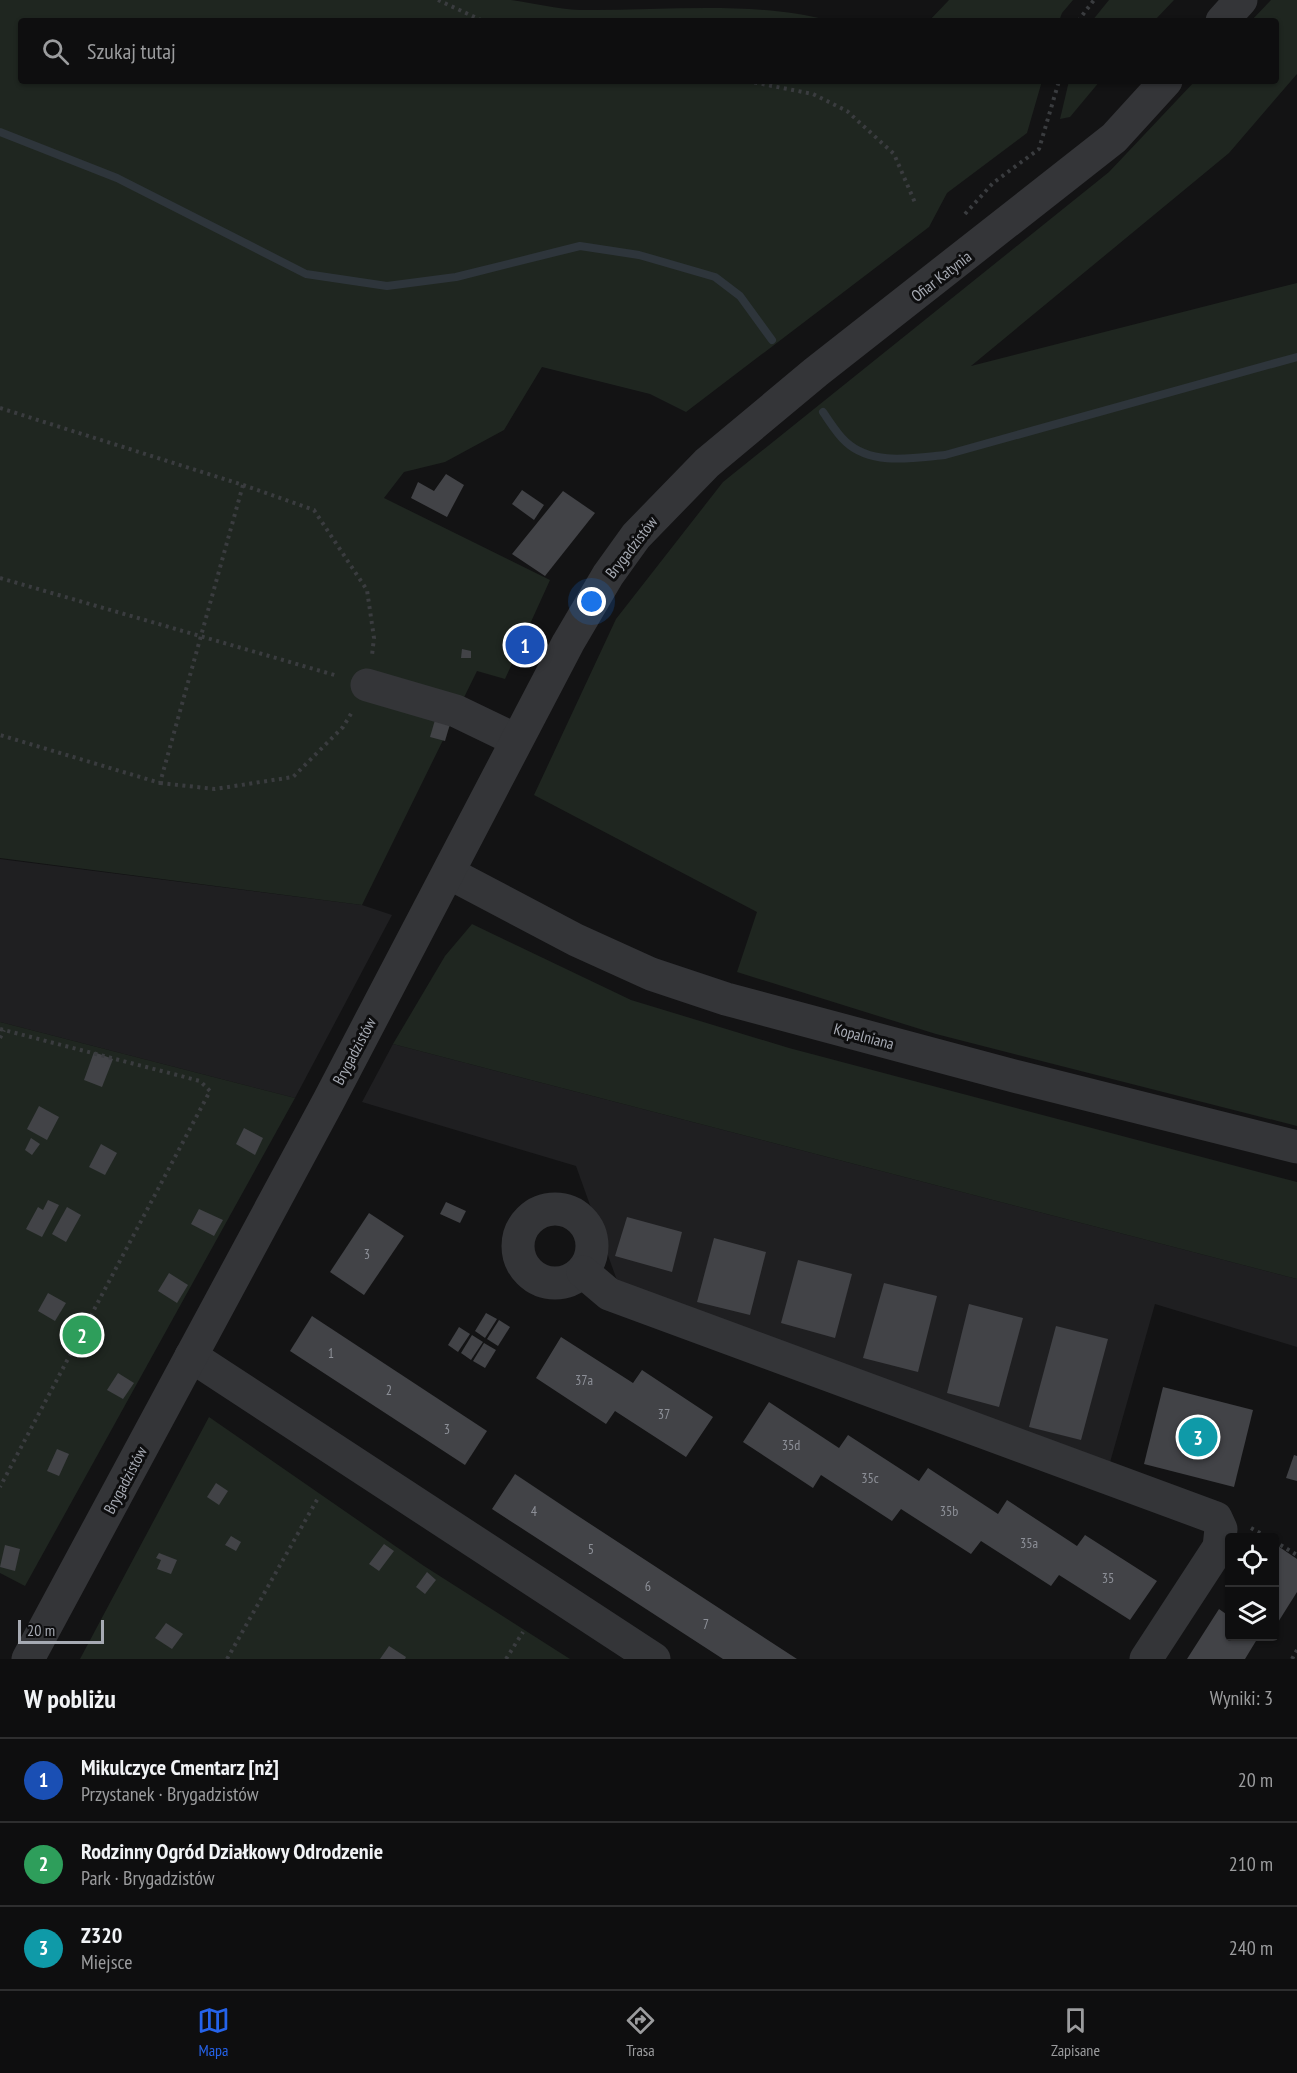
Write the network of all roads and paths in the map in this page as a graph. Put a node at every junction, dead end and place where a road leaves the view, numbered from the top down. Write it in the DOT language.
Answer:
graph roads {
  1 [pos="438,0"];
  2 [pos="1094,0"];
  3 [pos="1241,0"];
  4 [pos="477,18"];
  5 [pos="1080,18"];
  6 [pos="1225,18"];
  7 [pos="762,84"];
  8 [pos="1058,84"];
  9 [pos="1163,84"];
  10 [pos="1039,149"];
  11 [pos="916,205"];
  12 [pos="0,408"];
  13 [pos="707,463"];
  14 [pos="243,485"];
  15 [pos="0,578"];
  16 [pos="202,637"];
  17 [pos="367,685"];
  18 [pos="0,735"];
  19 [pos="516,740"];
  20 [pos="160,783"];
  21 [pos="449,873"];
  22 [pos="2,1029"];
  23 [pos="0,1038"];
  24 [pos="1297,1147"];
  25 [pos="582,1272"];
  26 [pos="191,1356"];
  27 [pos="0,1486"];
  28 [pos="318,1498"];
  29 [pos="1279,1544"];
  30 [pos="1297,1555"];
  31 [pos="523,1632"];
  32 [pos="1297,1650"];
  33 [pos="28,1659"];
  34 [pos="227,1659"];
  35 [pos="506,1659"];
  36 [pos="654,1659"];
  37 [pos="1146,1659"];
  38 [pos="1292,1659"];
  1 -- 4 [label="path"];
  2 -- 5 [label="path"];
  3 -- 6 [label="street"];
  7 -- 11 [label="path"];
  8 -- 10 [label="path"];
  9 -- 13 [label="street, Ofiar Katynia"];
  12 -- 14 [label="path"];
  13 -- 19 [label="street, Brygadzistów"];
  14 -- 16 [label="path"];
  14 -- 17 [label="path"];
  15 -- 16 [label="path"];
  16 -- 17 [label="path"];
  16 -- 20 [label="path"];
  17 -- 19 [label="street"];
  17 -- 20 [label="path"];
  18 -- 20 [label="path"];
  19 -- 21 [label="street, Brygadzistów"];
  21 -- 24 [label="street, Kopalniana"];
  21 -- 26 [label="street, Brygadzistów"];
  22 -- 23 [label="path"];
  22 -- 27 [label="path"];
  25 -- 37 [label="street"];
  26 -- 33 [label="street, Brygadzistów"];
  26 -- 36 [label="street"];
  28 -- 34 [label="path"];
  29 -- 30 [label="path"];
  31 -- 35 [label="path"];
  32 -- 38 [label="path"];
}
